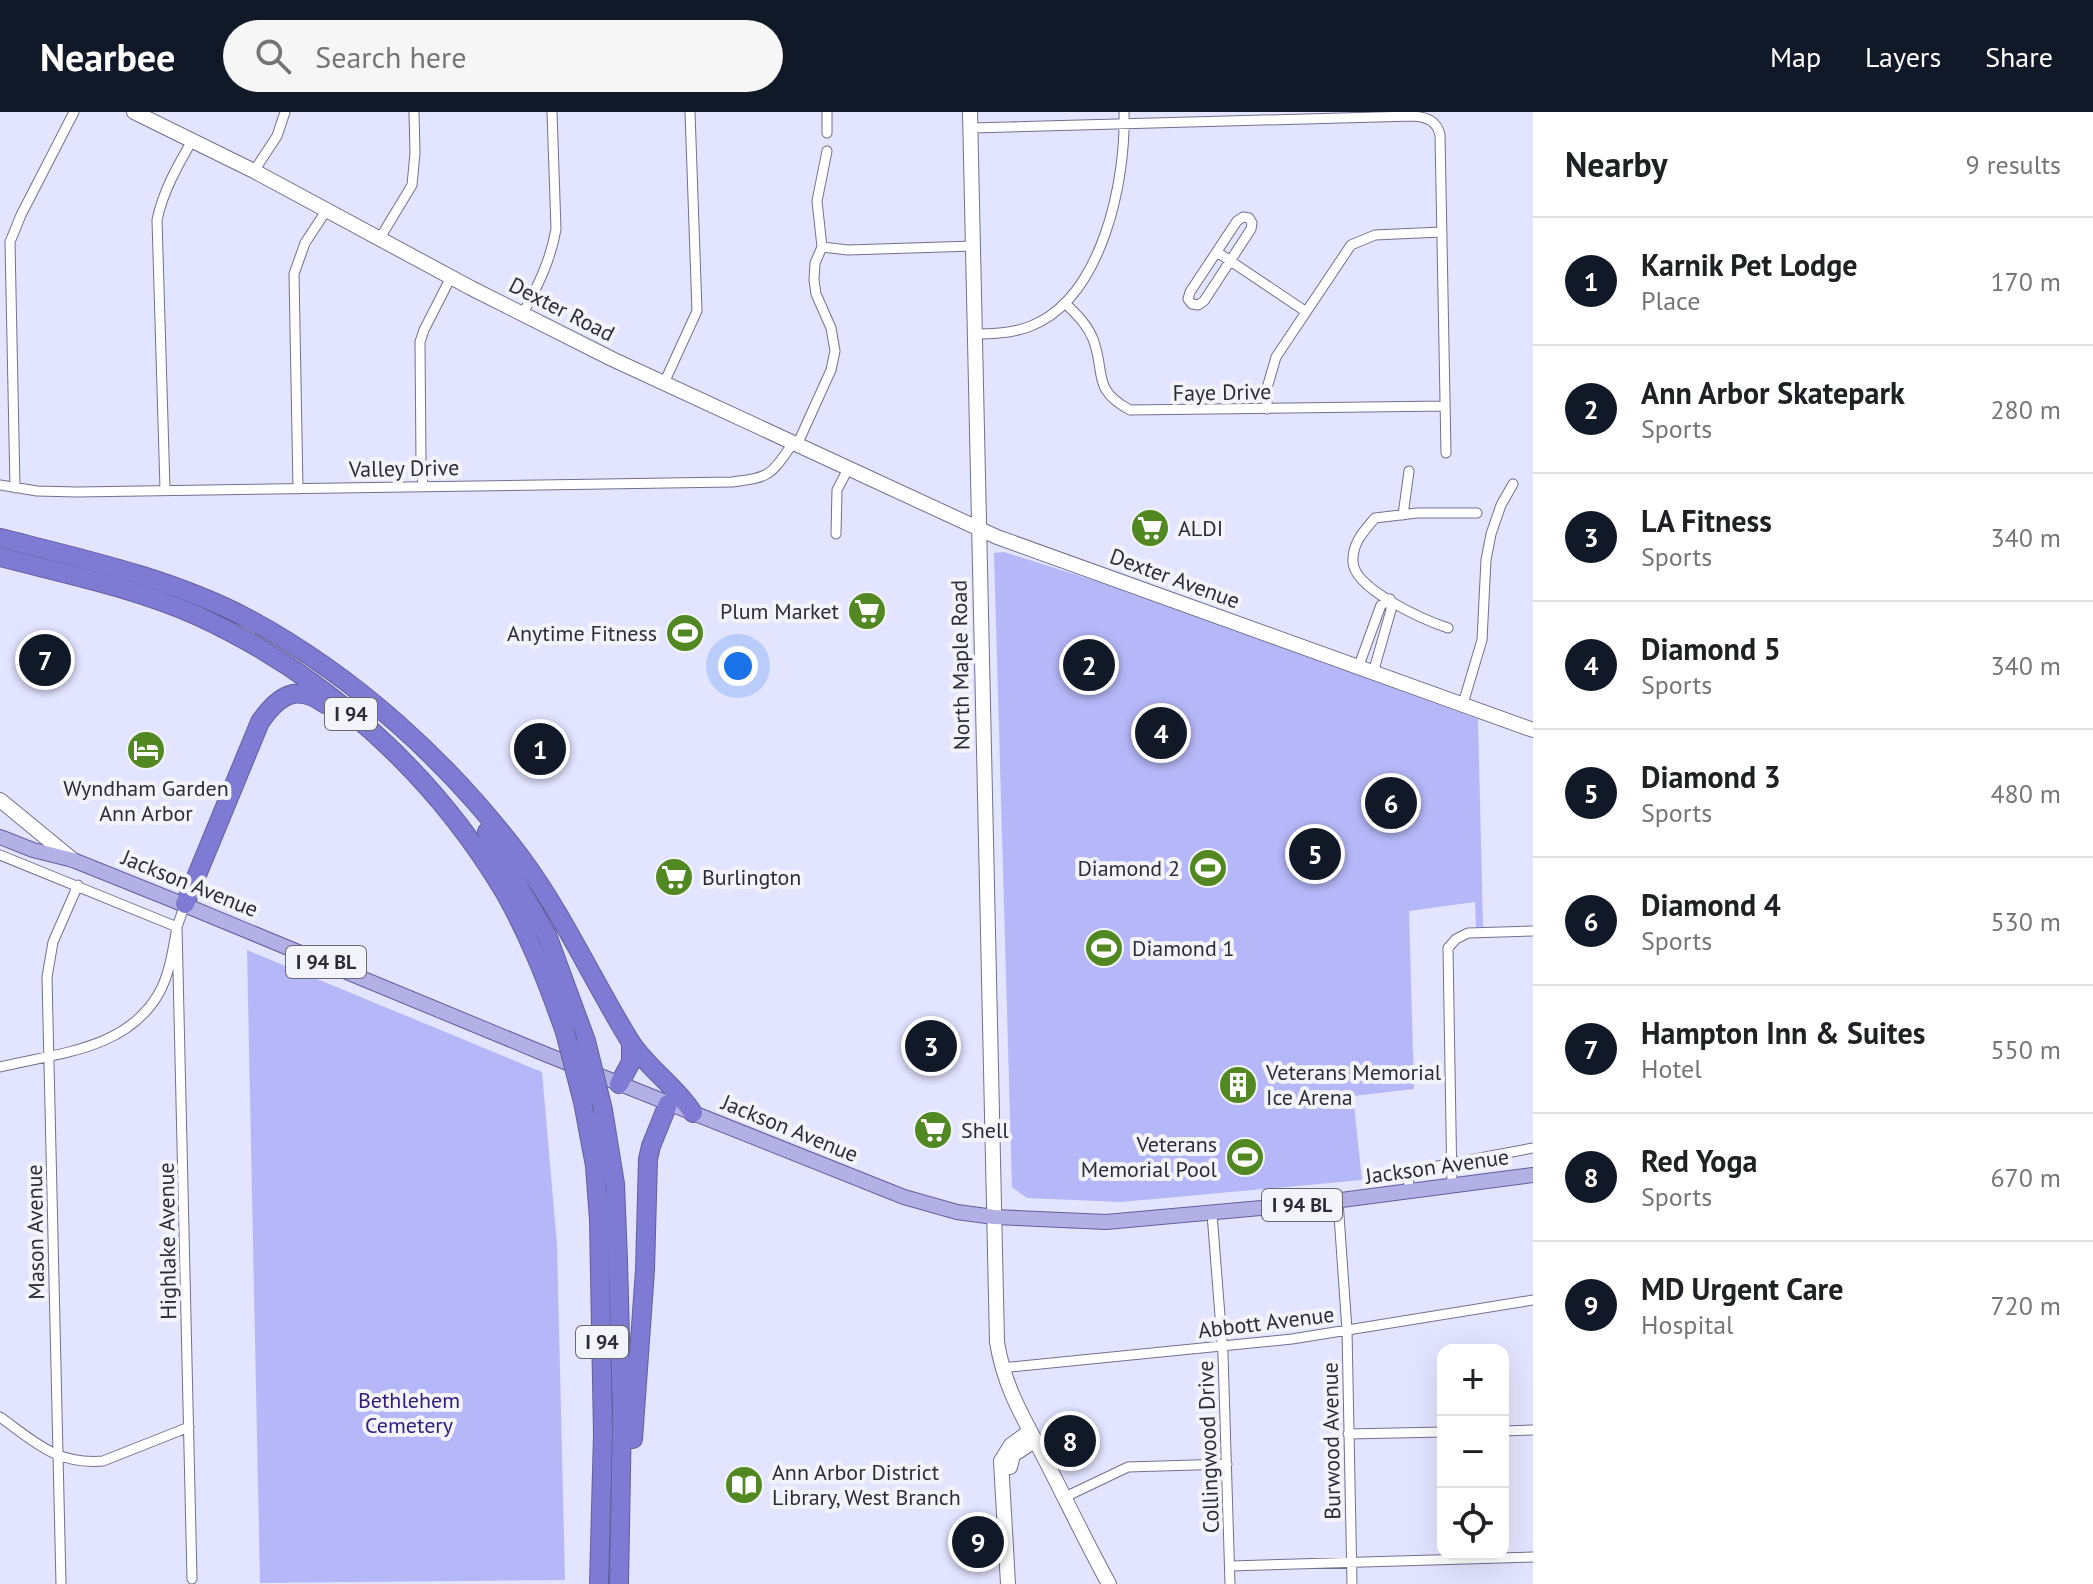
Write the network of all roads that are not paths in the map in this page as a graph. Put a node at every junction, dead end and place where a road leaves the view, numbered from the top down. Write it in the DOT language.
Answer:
graph roads {
  1 [pos="74,112"];
  2 [pos="134,112"];
  3 [pos="285,112"];
  4 [pos="414,112"];
  5 [pos="552,112"];
  6 [pos="690,112"];
  7 [pos="827,112"];
  8 [pos="970,112"];
  9 [pos="1124,117"];
  10 [pos="971,128"];
  11 [pos="827,133"];
  12 [pos="193,139"];
  13 [pos="827,151"];
  14 [pos="254,171"];
  15 [pos="326,211"];
  16 [pos="1441,232"];
  17 [pos="380,238"];
  18 [pos="974,246"];
  19 [pos="822,247"];
  20 [pos="1217,252"];
  21 [pos="1230,261"];
  22 [pos="451,277"];
  23 [pos="1065,303"];
  24 [pos="1305,311"];
  25 [pos="523,313"];
  26 [pos="977,334"];
  27 [pos="664,383"];
  28 [pos="1445,406"];
  29 [pos="1267,409"];
  30 [pos="795,444"];
  31 [pos="1446,453"];
  32 [pos="848,469"];
  33 [pos="1409,471"];
  34 [pos="1513,484"];
  35 [pos="0,485"];
  36 [pos="423,486"];
  37 [pos="15,488"];
  38 [pos="165,489"];
  39 [pos="298,489"];
  40 [pos="1477,513"];
  41 [pos="1403,515"];
  42 [pos="978,529"];
  43 [pos="836,534"];
  44 [pos="0,538"];
  45 [pos="0,557"];
  46 [pos="1390,599"];
  47 [pos="1448,628"];
  48 [pos="1358,668"];
  49 [pos="1373,673"];
  50 [pos="1462,707"];
  51 [pos="379,710"];
  52 [pos="1533,730"];
  53 [pos="397,755"];
  54 [pos="0,800"];
  55 [pos="0,837"];
  56 [pos="0,855"];
  57 [pos="73,860"];
  58 [pos="78,885"];
  59 [pos="185,904"];
  60 [pos="177,927"];
  61 [pos="1533,931"];
  62 [pos="631,1042"];
  63 [pos="49,1055"];
  64 [pos="0,1067"];
  65 [pos="619,1084"];
  66 [pos="668,1104"];
  67 [pos="693,1113"];
  68 [pos="1533,1148"];
  69 [pos="1451,1163"];
  70 [pos="1533,1175"];
  71 [pos="1452,1187"];
  72 [pos="1410,1193"];
  73 [pos="1338,1201"];
  74 [pos="1212,1214"];
  75 [pos="994,1217"];
  76 [pos="1533,1300"];
  77 [pos="1347,1330"];
  78 [pos="1223,1347"];
  79 [pos="1001,1368"];
  80 [pos="0,1417"];
  81 [pos="189,1427"];
  82 [pos="1533,1430"];
  83 [pos="1509,1431"];
  84 [pos="1437,1432"];
  85 [pos="1348,1434"];
  86 [pos="1032,1436"];
  87 [pos="58,1457"];
  88 [pos="1227,1464"];
  89 [pos="1065,1497"];
  90 [pos="620,1544"];
  91 [pos="1533,1557"];
  92 [pos="1352,1562"];
  93 [pos="1230,1566"];
  94 [pos="192,1579"];
  95 [pos="61,1584"];
  96 [pos="599,1584"];
  97 [pos="619,1584"];
  98 [pos="1008,1584"];
  99 [pos="1109,1584"];
  100 [pos="1230,1584"];
  101 [pos="1352,1584"];
  1 -- 37 [label="street"];
  2 -- 12 [label="main road, Dexter Road"];
  3 -- 14 [label="street"];
  4 -- 17 [label="street"];
  5 -- 25 [label="street"];
  6 -- 27 [label="street"];
  7 -- 11 [label="street"];
  8 -- 10 [label="main road, North Maple Road"];
  9 -- 10 [label="street"];
  9 -- 16 [label="street"];
  9 -- 23 [label="street"];
  10 -- 18 [label="main road, North Maple Road"];
  12 -- 14 [label="main road, Dexter Road"];
  12 -- 38 [label="street"];
  13 -- 19 [label="street"];
  14 -- 15 [label="main road, Dexter Road"];
  15 -- 17 [label="main road, Dexter Road"];
  15 -- 39 [label="street"];
  16 -- 24 [label="street"];
  16 -- 28 [label="street"];
  17 -- 22 [label="main road, Dexter Road"];
  18 -- 19 [label="street"];
  18 -- 26 [label="main road, North Maple Road"];
  19 -- 30 [label="street"];
  20 -- 21 [label="street"];
  20 -- 21 [label="street"];
  20 -- 21 [label="street"];
  21 -- 24 [label="street"];
  22 -- 25 [label="main road, Dexter Road"];
  22 -- 36 [label="street"];
  23 -- 26 [label="street"];
  23 -- 29 [label="street, Faye Drive"];
  24 -- 29 [label="street"];
  25 -- 27 [label="main road, Dexter Road"];
  26 -- 42 [label="main road, North Maple Road"];
  27 -- 30 [label="main road, Dexter Road"];
  28 -- 29 [label="street, Faye Drive"];
  28 -- 31 [label="street"];
  30 -- 32 [label="main road, Dexter Road"];
  30 -- 36 [label="street, Valley Drive"];
  32 -- 42 [label="main road, Dexter Road"];
  32 -- 43 [label="street"];
  33 -- 41 [label="street"];
  34 -- 50 [label="street"];
  35 -- 37 [label="street, Valley Drive"];
  36 -- 39 [label="street, Valley Drive"];
  37 -- 38 [label="street, Valley Drive"];
  38 -- 39 [label="street, Valley Drive"];
  40 -- 41 [label="street"];
  41 -- 46 [label="street"];
  42 -- 48 [label="main road, Dexter Avenue"];
  42 -- 75 [label="main road, North Maple Road"];
  44 -- 51 [label="highway, I 94"];
  45 -- 53 [label="highway, I 94"];
  46 -- 47 [label="street"];
  46 -- 48 [label="street"];
  46 -- 49 [label="street"];
  48 -- 49 [label="main road, Dexter Avenue"];
  49 -- 50 [label="main road, Dexter Avenue"];
  50 -- 52 [label="main road, Dexter Avenue"];
  51 -- 62 [label="highway"];
  51 -- 90 [label="highway, I 94, bridge"];
  53 -- 59 [label="highway"];
  53 -- 96 [label="highway, I 94, bridge"];
  54 -- 57 [label="main road, Jackson Avenue"];
  55 -- 57 [label="main road, Jackson Avenue / I 94 BL"];
  56 -- 58 [label="street"];
  57 -- 59 [label="main road, Jackson Avenue / I 94 BL"];
  58 -- 60 [label="street"];
  58 -- 63 [label="street, Mason Avenue"];
  59 -- 60 [label="street, Highlake Avenue"];
  59 -- 65 [label="main road, Jackson Avenue / I 94 BL"];
  60 -- 63 [label="street"];
  60 -- 81 [label="street, Highlake Avenue"];
  61 -- 69 [label="street"];
  62 -- 65 [label="highway"];
  62 -- 67 [label="highway"];
  63 -- 64 [label="street"];
  63 -- 87 [label="street, Mason Avenue"];
  65 -- 66 [label="main road, Jackson Avenue / I 94 BL"];
  66 -- 67 [label="main road, Jackson Avenue / I 94 BL"];
  66 -- 90 [label="highway"];
  67 -- 75 [label="main road, Jackson Avenue / I 94 BL"];
  68 -- 69 [label="street"];
  69 -- 71 [label="street"];
  69 -- 72 [label="street"];
  70 -- 71 [label="main road, Jackson Avenue / I 94 BL"];
  71 -- 72 [label="main road, Jackson Avenue / I 94 BL"];
  72 -- 73 [label="main road, Jackson Avenue / I 94 BL"];
  73 -- 74 [label="main road, Jackson Avenue / I 94 BL"];
  73 -- 77 [label="street, Burwood Avenue"];
  74 -- 75 [label="main road, Jackson Avenue / I 94 BL"];
  74 -- 78 [label="street, Collingwood Drive"];
  75 -- 79 [label="main road, North Maple Road"];
  76 -- 77 [label="street, Abbott Avenue"];
  77 -- 78 [label="street, Abbott Avenue"];
  77 -- 85 [label="street, Burwood Avenue"];
  78 -- 79 [label="street, Abbott Avenue"];
  78 -- 88 [label="street, Collingwood Drive"];
  79 -- 86 [label="main road, North Maple Road"];
  80 -- 87 [label="street"];
  81 -- 87 [label="street"];
  81 -- 94 [label="street, Highlake Avenue"];
  82 -- 83 [label="street"];
  84 -- 85 [label="street"];
  85 -- 92 [label="street, Burwood Avenue"];
  86 -- 89 [label="main road, North Maple Road"];
  86 -- 98 [label="main road"];
  87 -- 95 [label="street, Mason Avenue"];
  88 -- 89 [label="street"];
  88 -- 93 [label="street, Collingwood Drive"];
  89 -- 99 [label="main road, North Maple Road"];
  90 -- 97 [label="highway, I 94"];
  91 -- 92 [label="street"];
  92 -- 93 [label="street"];
  92 -- 101 [label="street, Burwood Avenue"];
  93 -- 100 [label="street, Collingwood Drive"];
}
